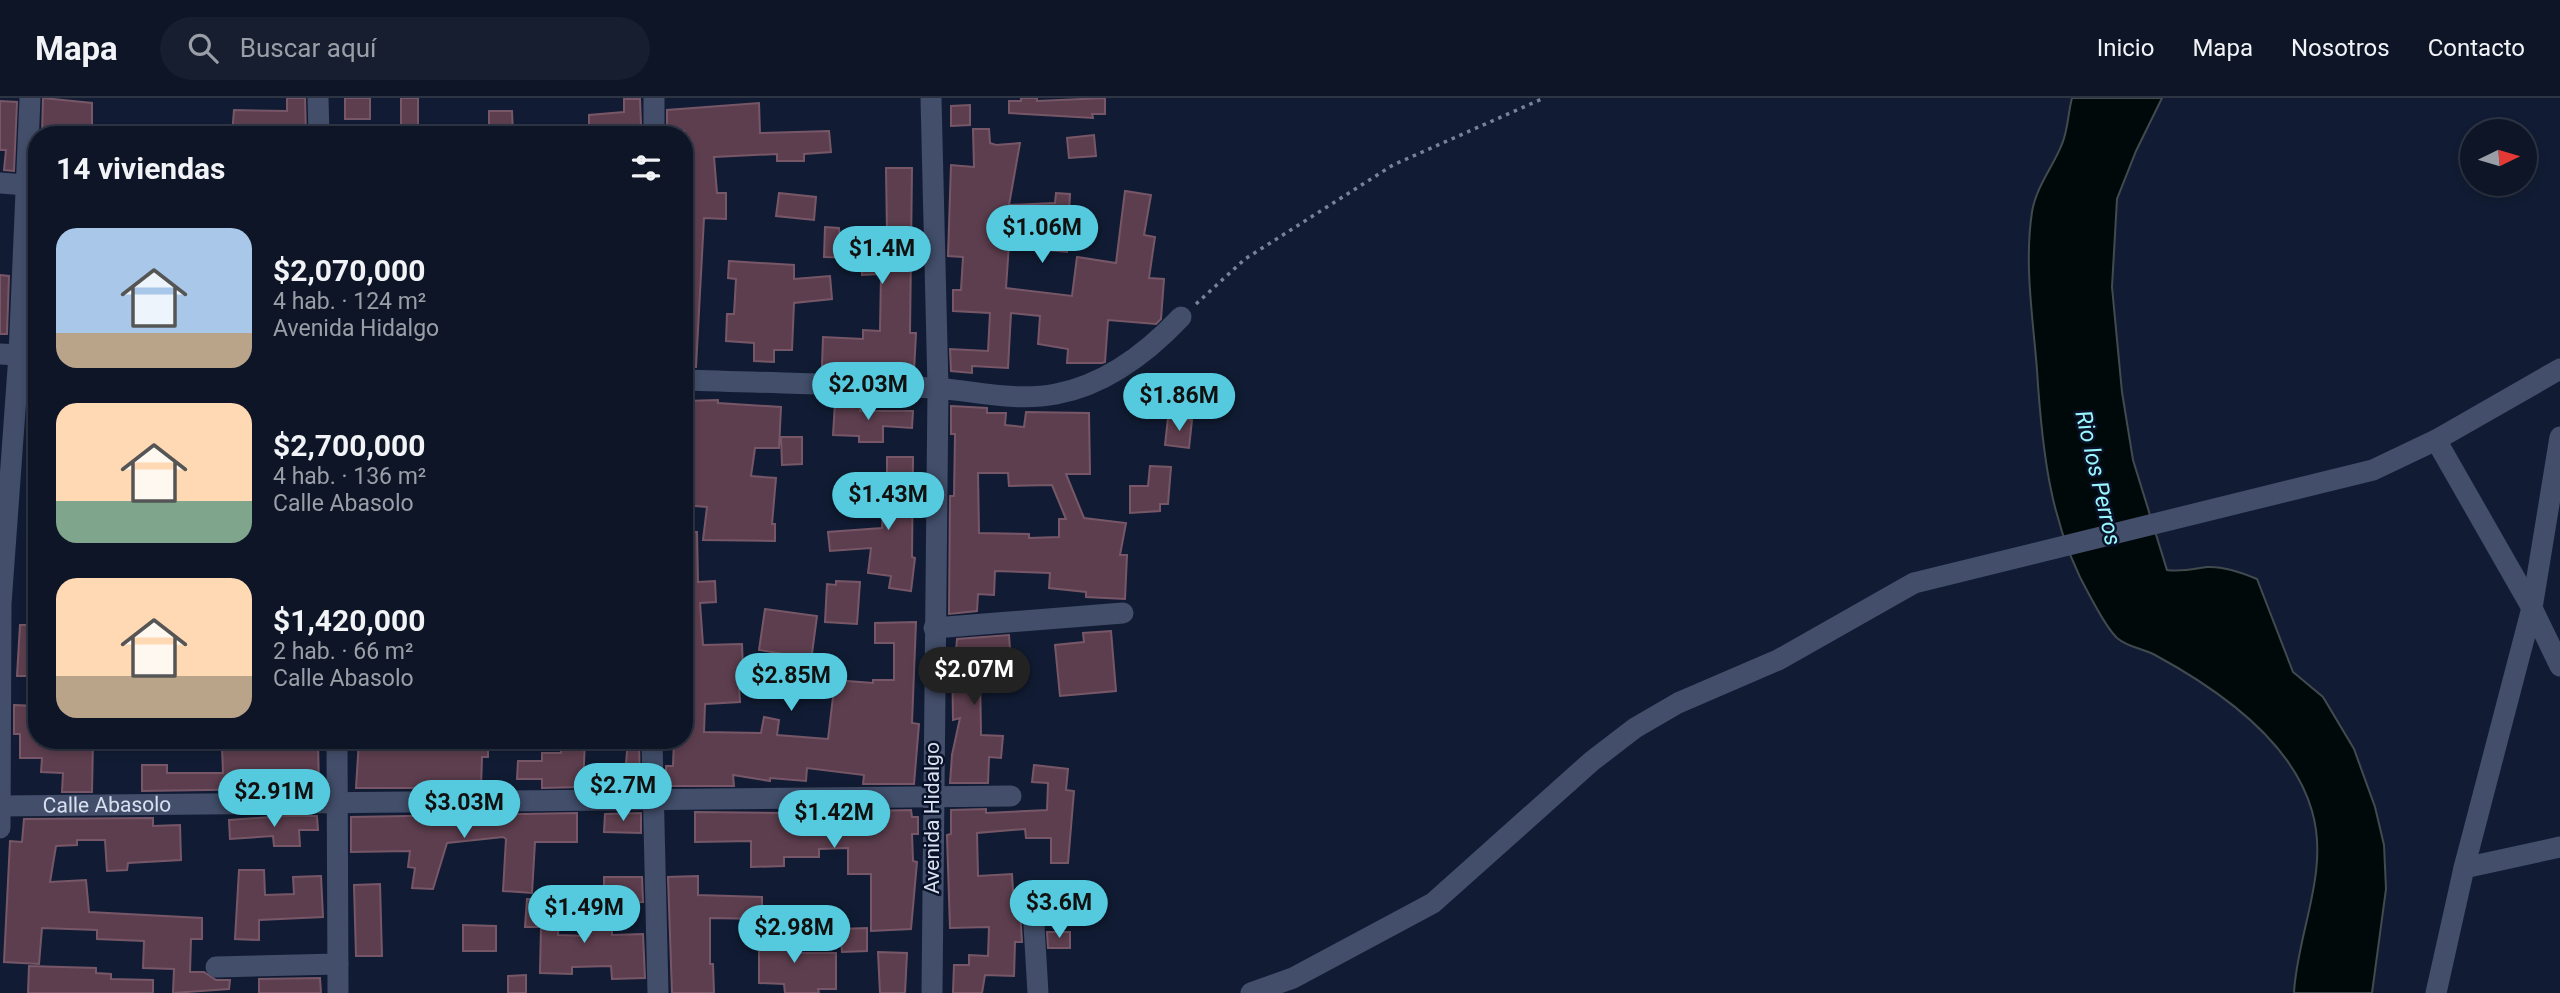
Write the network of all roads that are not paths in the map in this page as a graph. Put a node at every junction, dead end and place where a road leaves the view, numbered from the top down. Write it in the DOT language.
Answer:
graph roads {
  1 [pos="30,98"];
  2 [pos="318,98"];
  3 [pos="654,98"];
  4 [pos="931,98"];
  5 [pos="29,126"];
  6 [pos="319,126"];
  7 [pos="654,126"];
  8 [pos="28,142"];
  9 [pos="0,183"];
  10 [pos="26,185"];
  11 [pos="1181,317"];
  12 [pos="19,355"];
  13 [pos="2560,369"];
  14 [pos="693,380"];
  15 [pos="938,388"];
  16 [pos="2560,437"];
  17 [pos="2436,440"];
  18 [pos="1,604"];
  19 [pos="2532,608"];
  20 [pos="1123,613"];
  21 [pos="933,628"];
  22 [pos="2560,666"];
  23 [pos="337,749"];
  24 [pos="652,749"];
  25 [pos="931,796"];
  26 [pos="1011,796"];
  27 [pos="652,798"];
  28 [pos="339,803"];
  29 [pos="1,807"];
  30 [pos="0,828"];
  31 [pos="2560,847"];
  32 [pos="2464,868"];
  33 [pos="1033,909"];
  34 [pos="338,964"];
  35 [pos="216,967"];
  36 [pos="338,993"];
  37 [pos="658,993"];
  38 [pos="932,993"];
  39 [pos="1038,993"];
  40 [pos="1251,993"];
  41 [pos="2436,993"];
  1 -- 5 [label="street"];
  2 -- 6 [label="street"];
  3 -- 7 [label="street"];
  4 -- 15 [label="street, Avenida Hidalgo"];
  8 -- 10 [label="street"];
  9 -- 10 [label="street"];
  10 -- 12 [label="street"];
  11 -- 15 [label="street"];
  12 -- 18 [label="street"];
  13 -- 17 [label="street"];
  14 -- 15 [label="street"];
  15 -- 21 [label="street, Avenida Hidalgo"];
  16 -- 19 [label="street"];
  17 -- 19 [label="street"];
  17 -- 40 [label="street"];
  18 -- 29 [label="street"];
  19 -- 22 [label="street"];
  19 -- 32 [label="street"];
  20 -- 21 [label="street"];
  21 -- 25 [label="street, Avenida Hidalgo"];
  23 -- 28 [label="street"];
  24 -- 27 [label="street"];
  25 -- 26 [label="street, Calle Abasolo"];
  25 -- 27 [label="street, Calle Abasolo"];
  25 -- 38 [label="street, Avenida Hidalgo"];
  27 -- 28 [label="street, Calle Abasolo"];
  27 -- 37 [label="street"];
  28 -- 29 [label="street, Calle Abasolo"];
  28 -- 34 [label="street"];
  29 -- 30 [label="street"];
  31 -- 32 [label="street"];
  32 -- 41 [label="street"];
  33 -- 39 [label="street"];
  34 -- 35 [label="street"];
  34 -- 36 [label="street"];
}
